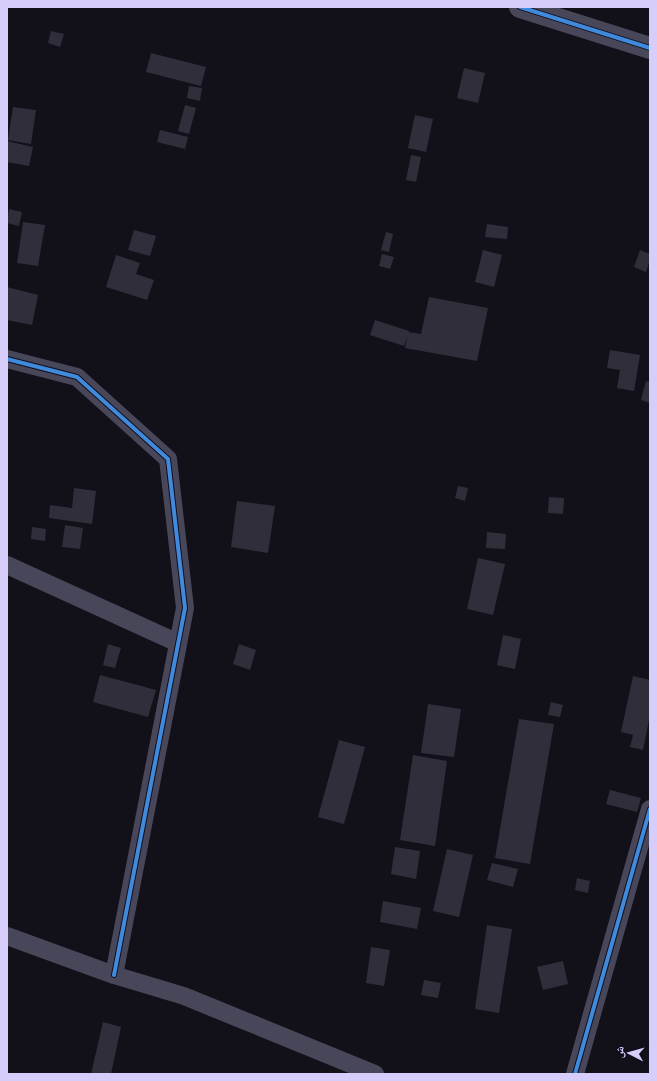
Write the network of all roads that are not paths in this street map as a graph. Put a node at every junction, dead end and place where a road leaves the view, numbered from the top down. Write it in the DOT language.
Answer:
graph roads {
  1 [pos="520,7"];
  2 [pos="650,48"];
  3 [pos="7,359"];
  4 [pos="7,565"];
  5 [pos="178,643"];
  6 [pos="650,809"];
  7 [pos="7,936"];
  8 [pos="114,975"];
  9 [pos="375,1074"];
  10 [pos="575,1074"];
  1 -- 2 [label="street"];
  3 -- 5 [label="street"];
  4 -- 5 [label="street"];
  5 -- 8 [label="street"];
  6 -- 10 [label="street"];
  7 -- 8 [label="street"];
  8 -- 9 [label="street"];
}
